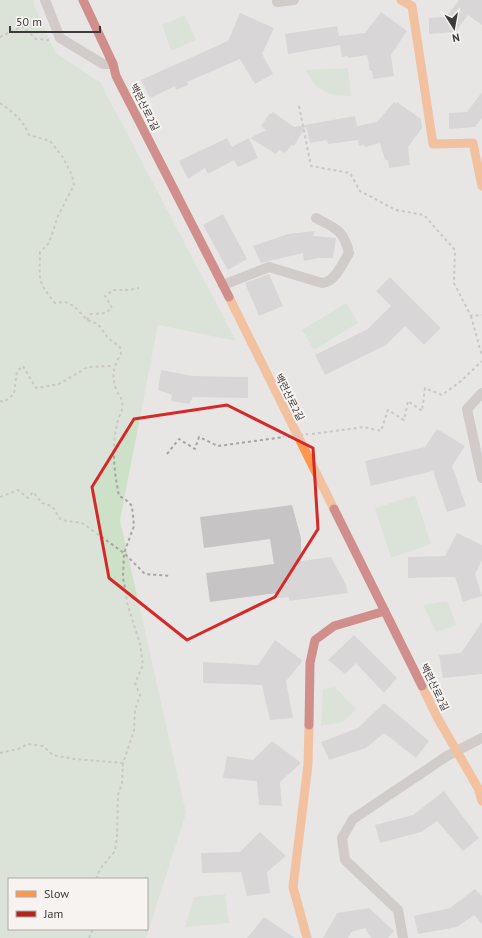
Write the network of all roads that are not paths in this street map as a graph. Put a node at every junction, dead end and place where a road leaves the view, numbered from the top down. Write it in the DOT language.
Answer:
graph roads {
  1 [pos="46,0"];
  2 [pos="83,0"];
  3 [pos="294,0"];
  4 [pos="401,0"];
  5 [pos="277,2"];
  6 [pos="113,64"];
  7 [pos="482,186"];
  8 [pos="316,218"];
  9 [pos="223,285"];
  10 [pos="482,393"];
  11 [pos="482,478"];
  12 [pos="386,611"];
  13 [pos="482,738"];
  14 [pos="457,750"];
  15 [pos="482,802"];
  16 [pos="307,938"];
  17 [pos="403,938"];
  1 -- 6 [label="street"];
  2 -- 6 [label="street, 백련산로2길"];
  3 -- 5 [label="street"];
  4 -- 7 [label="street"];
  6 -- 9 [label="street, 백련산로2길"];
  8 -- 9 [label="street"];
  9 -- 12 [label="street, 백련산로2길"];
  10 -- 11 [label="street"];
  12 -- 14 [label="street, 백련산로2길"];
  12 -- 16 [label="street"];
  13 -- 14 [label="street"];
  14 -- 15 [label="street, 백련산로2길"];
  14 -- 17 [label="street"];
}
